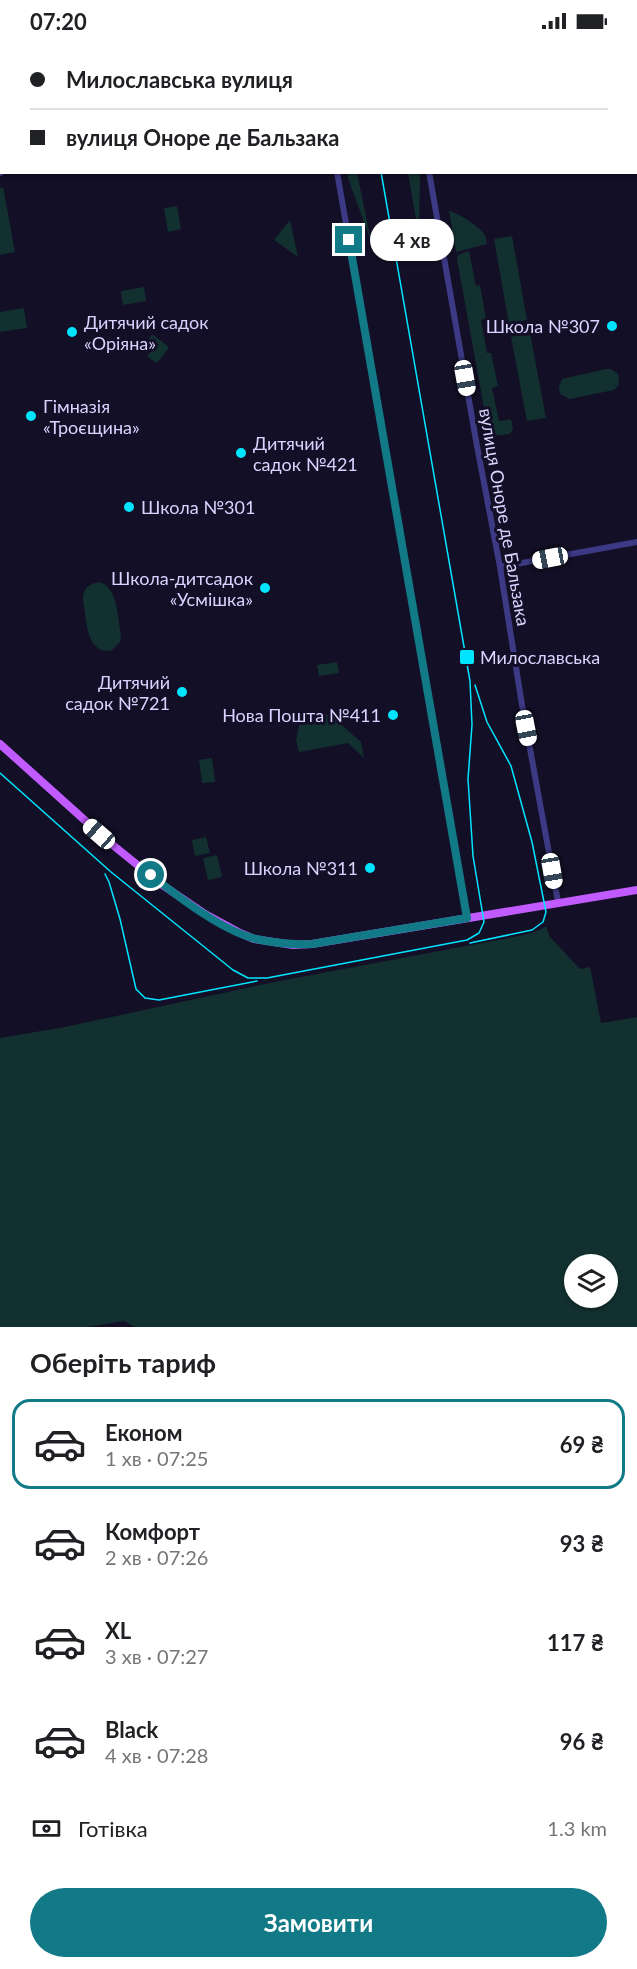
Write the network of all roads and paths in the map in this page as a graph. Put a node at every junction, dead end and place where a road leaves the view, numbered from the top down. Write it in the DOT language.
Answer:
graph roads {
  1 [pos="337,174"];
  2 [pos="429,174"];
  3 [pos="637,542"];
  4 [pos="500,567"];
  5 [pos="0,744"];
  6 [pos="637,890"];
  7 [pos="558,902"];
  8 [pos="467,918"];
  1 -- 8 [label="street"];
  2 -- 4 [label="street, вулиця Оноре де Бальзака"];
  3 -- 4 [label="street"];
  4 -- 7 [label="street, вулиця Оноре де Бальзака"];
  5 -- 8 [label="main road"];
  6 -- 7 [label="main road"];
  7 -- 8 [label="main road"];
}
